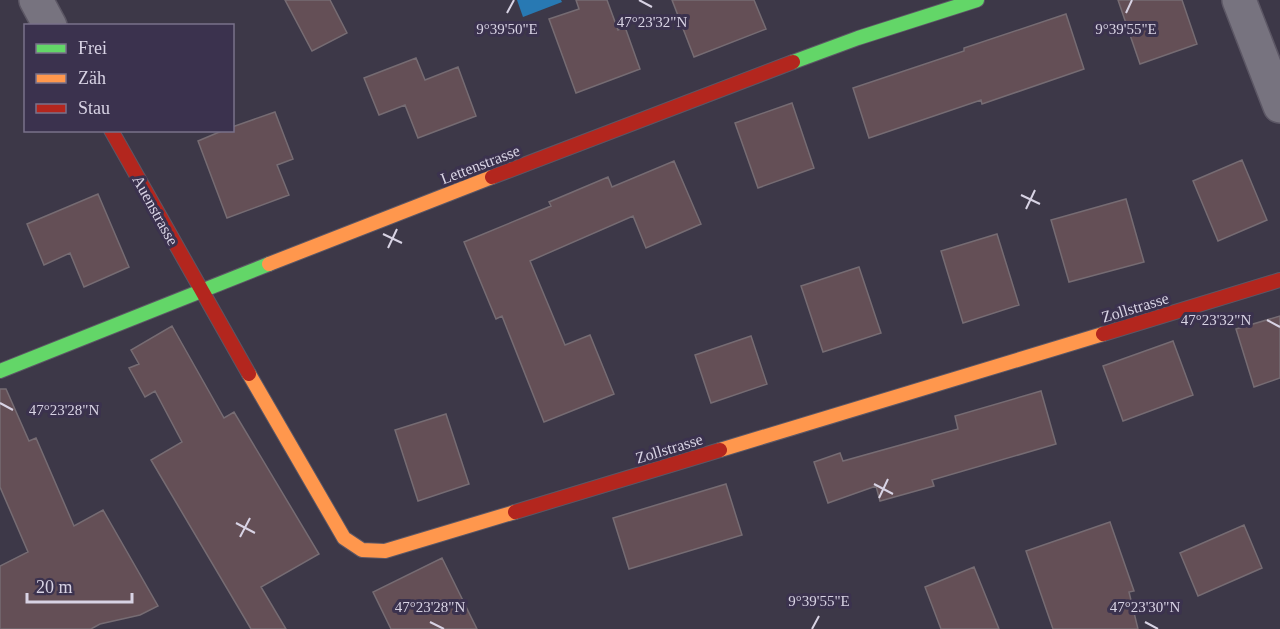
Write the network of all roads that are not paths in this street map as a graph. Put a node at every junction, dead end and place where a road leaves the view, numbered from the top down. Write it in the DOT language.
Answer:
graph roads {
  1 [pos="36,0"];
  2 [pos="977,0"];
  3 [pos="1239,0"];
  4 [pos="49,24"];
  5 [pos="1280,106"];
  6 [pos="112,132"];
  7 [pos="1280,280"];
  8 [pos="201,290"];
  9 [pos="0,371"];
  1 -- 4 [label="street"];
  2 -- 8 [label="street, Lettenstrasse"];
  3 -- 5 [label="street"];
  6 -- 8 [label="street, Auenstrasse"];
  7 -- 8 [label="street, Zollstrasse"];
  8 -- 9 [label="street, Lettenstrasse"];
}
